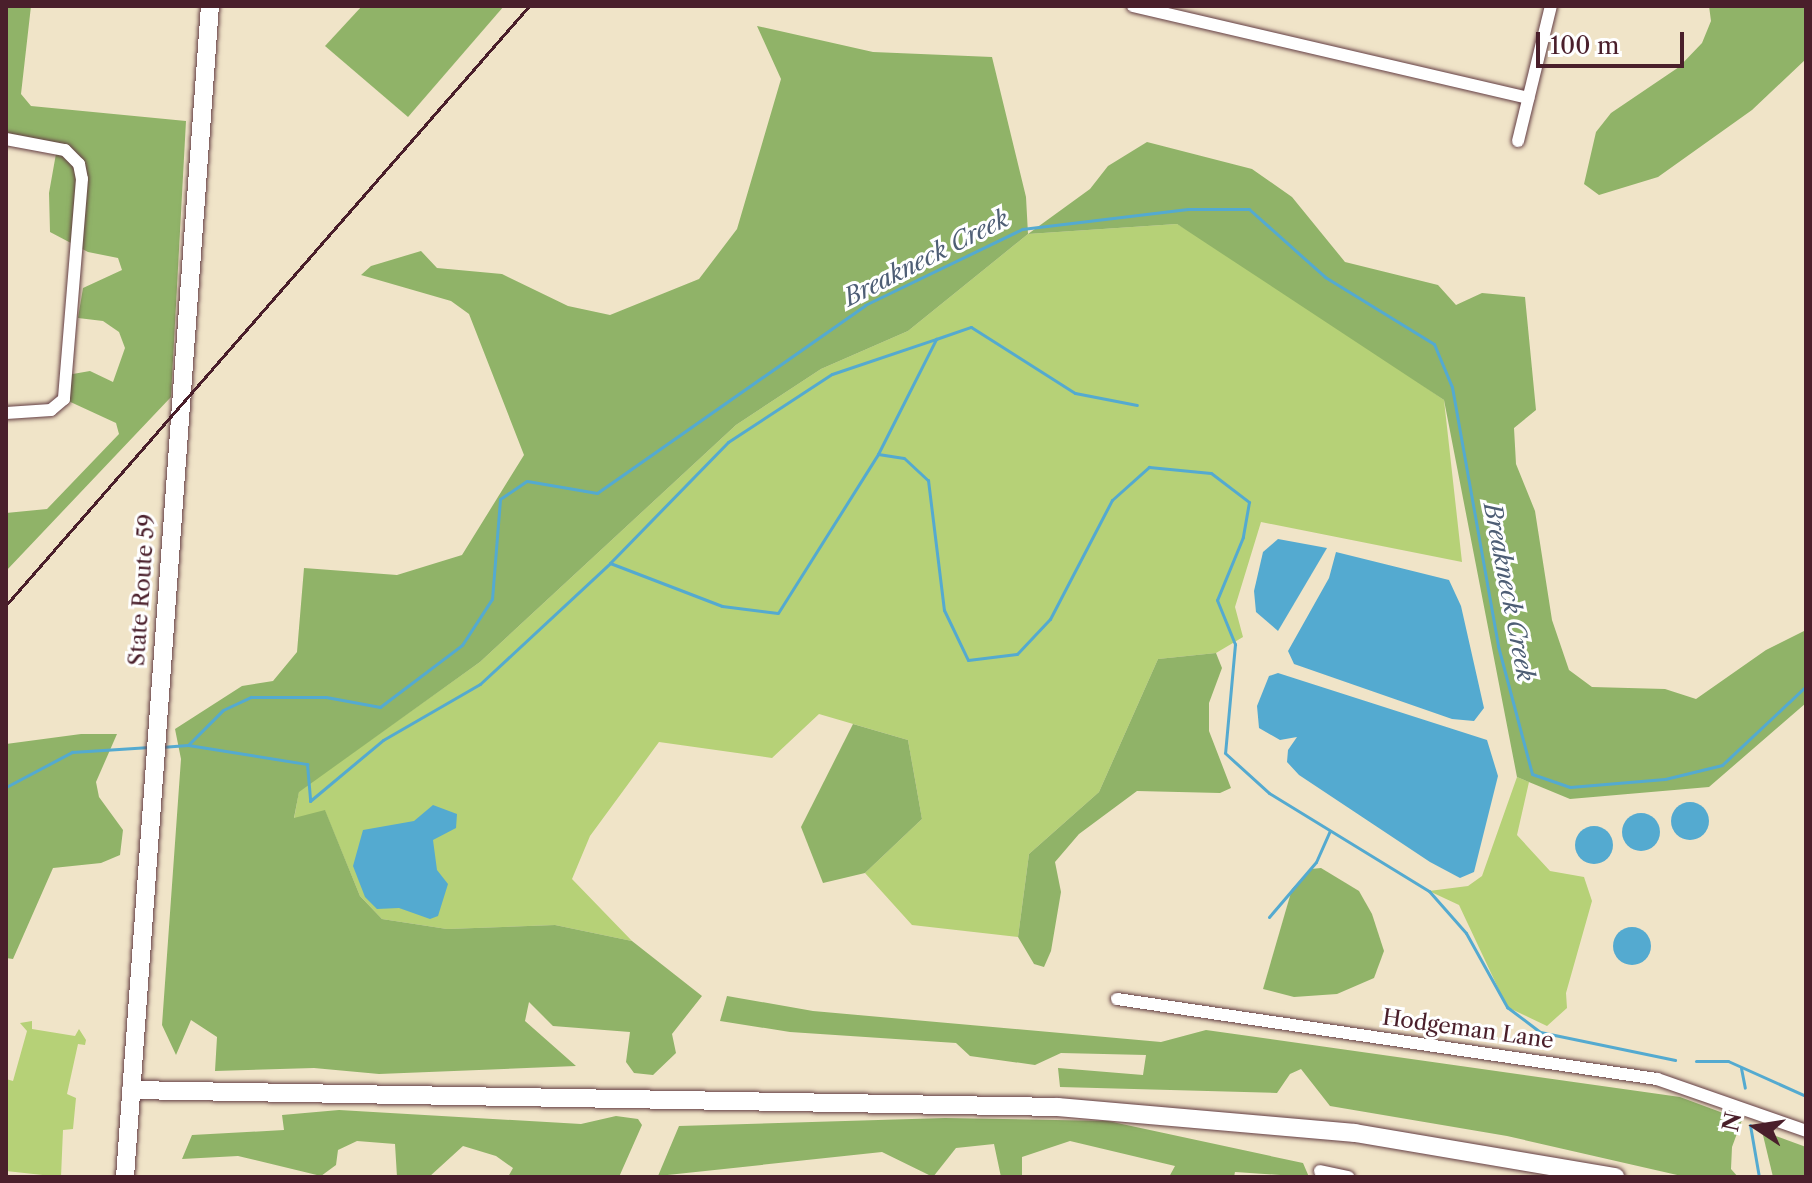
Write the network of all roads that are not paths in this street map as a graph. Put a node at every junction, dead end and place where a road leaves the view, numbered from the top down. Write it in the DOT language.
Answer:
graph roads {
  1 [pos="210,6"];
  2 [pos="1133,6"];
  3 [pos="1551,6"];
  4 [pos="1528,98"];
  5 [pos="6,139"];
  6 [pos="1518,141"];
  7 [pos="6,413"];
  8 [pos="1117,999"];
  9 [pos="131,1090"];
  10 [pos="1806,1131"];
  11 [pos="1329,1174"];
  12 [pos="125,1177"];
  13 [pos="1348,1177"];
  14 [pos="1615,1177"];
  1 -- 9 [label="main road, State Route 59"];
  2 -- 4 [label="street"];
  3 -- 4 [label="street"];
  4 -- 6 [label="street"];
  5 -- 7 [label="street"];
  8 -- 10 [label="street, Hodgeman Lane"];
  9 -- 12 [label="main road, State Route 59"];
  9 -- 14 [label="main road"];
  11 -- 13 [label="street"];
}
